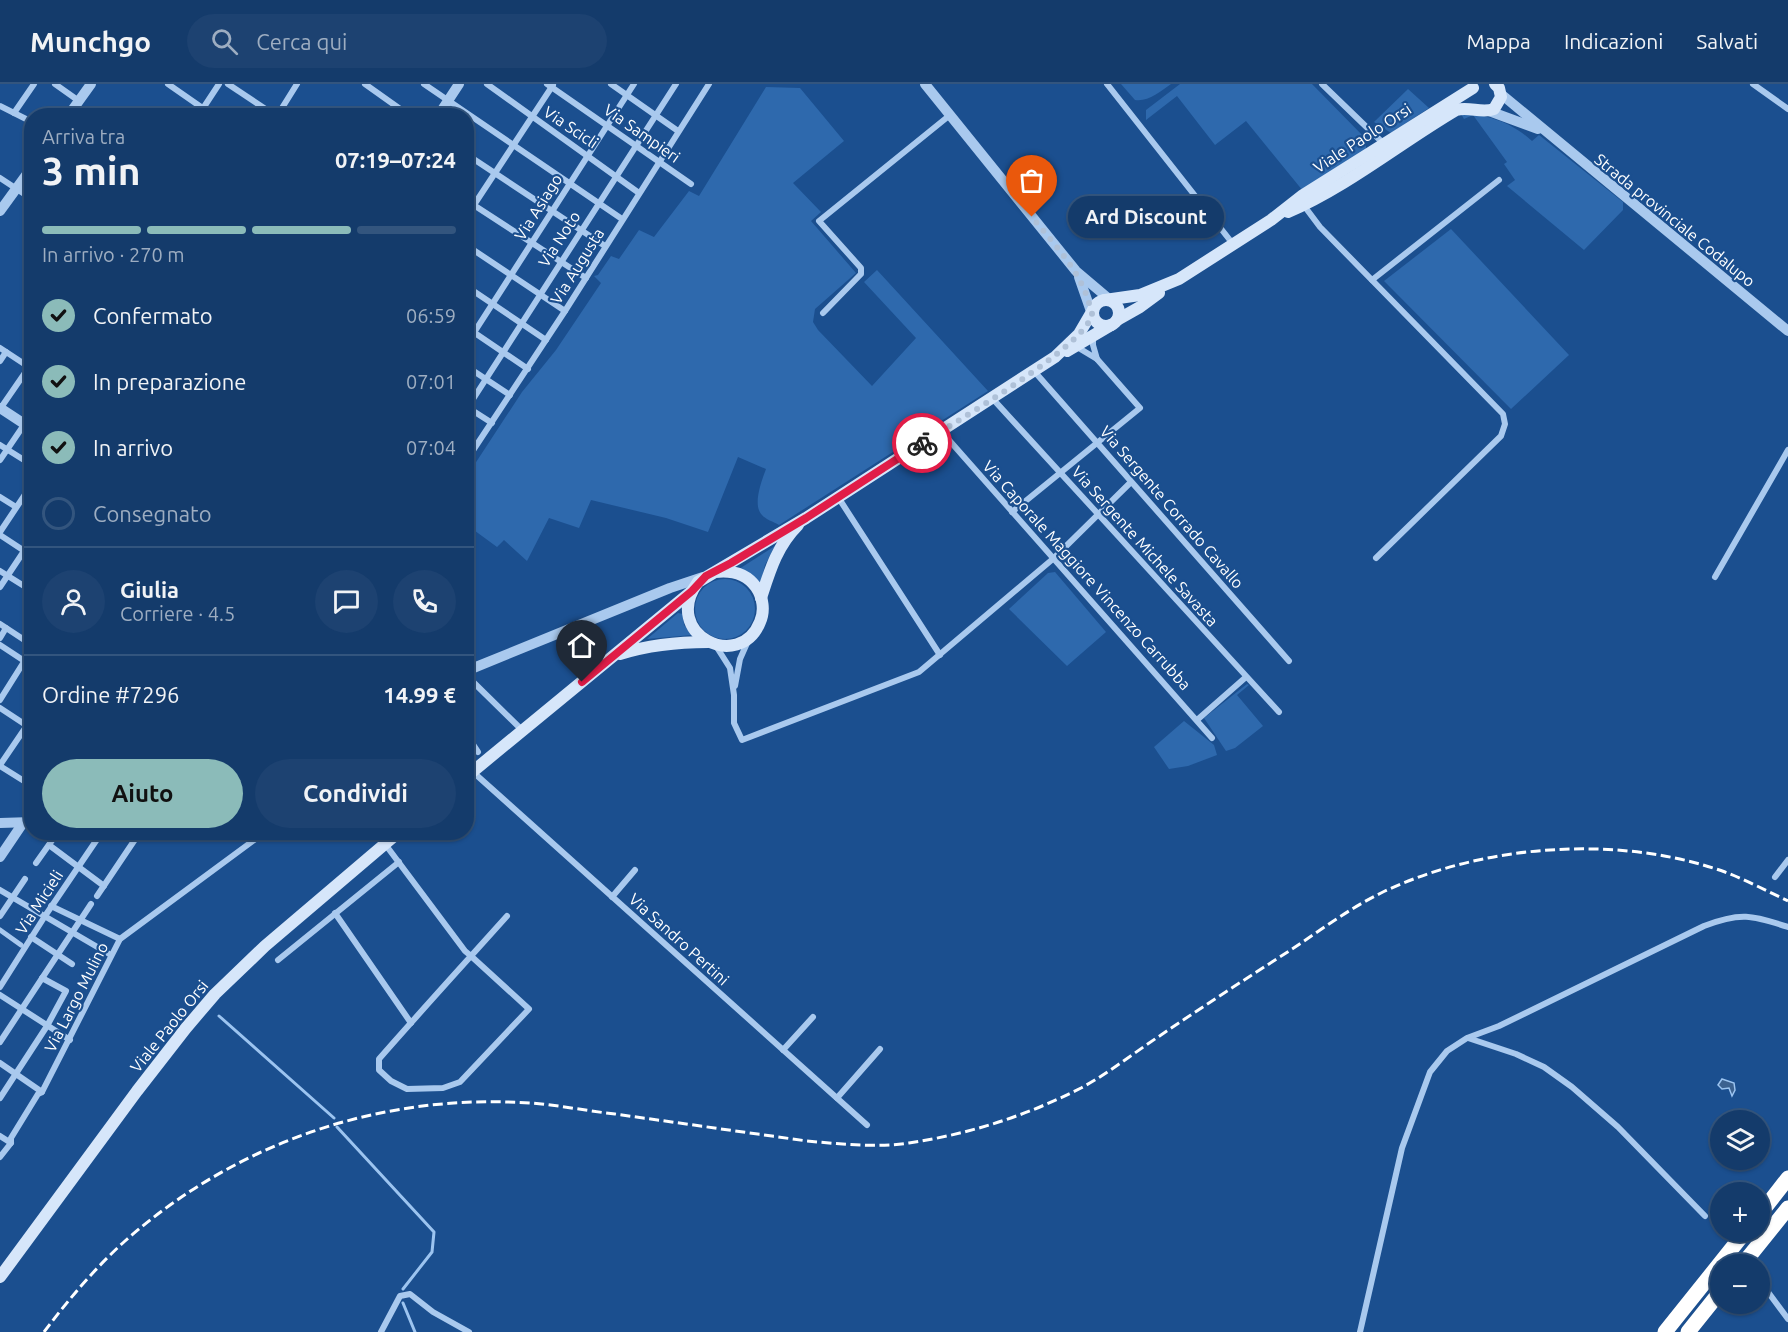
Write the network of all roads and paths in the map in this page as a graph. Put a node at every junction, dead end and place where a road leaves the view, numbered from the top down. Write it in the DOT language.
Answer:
graph roads {
  1 [pos="34,84"];
  2 [pos="55,84"];
  3 [pos="91,84"];
  4 [pos="168,84"];
  5 [pos="219,84"];
  6 [pos="228,84"];
  7 [pos="297,84"];
  8 [pos="365,84"];
  9 [pos="424,84"];
  10 [pos="459,84"];
  11 [pos="487,84"];
  12 [pos="611,84"];
  13 [pos="634,84"];
  14 [pos="676,84"];
  15 [pos="709,84"];
  16 [pos="926,84"];
  17 [pos="1107,84"];
  18 [pos="1322,84"];
  19 [pos="1752,84"];
  20 [pos="551,85"];
  21 [pos="1475,86"];
  22 [pos="1499,88"];
  23 [pos="627,95"];
  24 [pos="448,100"];
  25 [pos="79,101"];
  26 [pos="0,106"];
  27 [pos="74,108"];
  28 [pos="203,108"];
  29 [pos="264,108"];
  30 [pos="281,108"];
  31 [pos="399,108"];
  32 [pos="443,108"];
  33 [pos="459,108"];
  34 [pos="1788,109"];
  35 [pos="1483,110"];
  36 [pos="14,113"];
  37 [pos="656,115"];
  38 [pos="950,115"];
  39 [pos="532,117"];
  40 [pos="1443,117"];
  41 [pos="24,118"];
  42 [pos="474,118"];
  43 [pos="607,126"];
  44 [pos="678,131"];
  45 [pos="1544,131"];
  46 [pos="1383,143"];
  47 [pos="513,146"];
  48 [pos="637,146"];
  49 [pos="588,155"];
  50 [pos="474,160"];
  51 [pos="660,162"];
  52 [pos="495,174"];
  53 [pos="616,176"];
  54 [pos="0,178"];
  55 [pos="24,178"];
  56 [pos="1499,180"];
  57 [pos="1344,181"];
  58 [pos="569,183"];
  59 [pos="691,184"];
  60 [pos="16,189"];
  61 [pos="639,193"];
  62 [pos="24,194"];
  63 [pos="1301,202"];
  64 [pos="598,204"];
  65 [pos="474,205"];
  66 [pos="0,211"];
  67 [pos="552,211"];
  68 [pos="622,219"];
  69 [pos="581,231"];
  70 [pos="531,244"];
  71 [pos="1234,244"];
  72 [pos="605,246"];
  73 [pos="474,250"];
  74 [pos="560,262"];
  75 [pos="1076,271"];
  76 [pos="511,274"];
  77 [pos="586,278"];
  78 [pos="1372,280"];
  79 [pos="1172,283"];
  80 [pos="474,291"];
  81 [pos="540,295"];
  82 [pos="1108,299"];
  83 [pos="492,303"];
  84 [pos="565,310"];
  85 [pos="1093,313"];
  86 [pos="823,314"];
  87 [pos="1114,322"];
  88 [pos="523,324"];
  89 [pos="1788,331"];
  90 [pos="474,333"];
  91 [pos="1094,337"];
  92 [pos="546,340"];
  93 [pos="1077,347"];
  94 [pos="3,350"];
  95 [pos="504,353"];
  96 [pos="1055,357"];
  97 [pos="1097,359"];
  98 [pos="0,361"];
  99 [pos="24,364"];
  100 [pos="528,369"];
  101 [pos="474,371"];
  102 [pos="1034,371"];
  103 [pos="24,376"];
  104 [pos="487,379"];
  105 [pos="510,395"];
  106 [pos="474,398"];
  107 [pos="992,398"];
  108 [pos="0,409"];
  109 [pos="474,412"];
  110 [pos="492,423"];
  111 [pos="24,424"];
  112 [pos="24,431"];
  113 [pos="941,431"];
  114 [pos="1097,442"];
  115 [pos="0,445"];
  116 [pos="474,449"];
  117 [pos="7,450"];
  118 [pos="1788,450"];
  119 [pos="0,460"];
  120 [pos="24,460"];
  121 [pos="1059,472"];
  122 [pos="1131,482"];
  123 [pos="24,496"];
  124 [pos="0,497"];
  125 [pos="838,497"];
  126 [pos="16,507"];
  127 [pos="1012,512"];
  128 [pos="1097,514"];
  129 [pos="806,518"];
  130 [pos="0,533"];
  131 [pos="24,551"];
  132 [pos="1054,558"];
  133 [pos="1376,558"];
  134 [pos="0,571"];
  135 [pos="710,574"];
  136 [pos="8,576"];
  137 [pos="1715,577"];
  138 [pos="24,586"];
  139 [pos="0,587"];
  140 [pos="670,588"];
  141 [pos="687,598"];
  142 [pos="761,598"];
  143 [pos="3,626"];
  144 [pos="751,636"];
  145 [pos="0,638"];
  146 [pos="24,641"];
  147 [pos="711,644"];
  148 [pos="0,645"];
  149 [pos="940,655"];
  150 [pos="613,656"];
  151 [pos="24,661"];
  152 [pos="1289,661"];
  153 [pos="474,670"];
  154 [pos="1246,677"];
  155 [pos="474,681"];
  156 [pos="734,695"];
  157 [pos="0,699"];
  158 [pos="0,708"];
  159 [pos="1279,712"];
  160 [pos="1197,720"];
  161 [pos="24,724"];
  162 [pos="523,731"];
  163 [pos="24,734"];
  164 [pos="1212,738"];
  165 [pos="474,765"];
  166 [pos="0,766"];
  167 [pos="24,781"];
  168 [pos="24,822"];
  169 [pos="0,823"];
  170 [pos="24,826"];
  171 [pos="52,840"];
  172 [pos="97,840"];
  173 [pos="135,840"];
  174 [pos="255,840"];
  175 [pos="390,840"];
  176 [pos="385,844"];
  177 [pos="49,845"];
  178 [pos="0,857"];
  179 [pos="1788,860"];
  180 [pos="399,862"];
  181 [pos="36,863"];
  182 [pos="78,867"];
  183 [pos="635,870"];
  184 [pos="1775,877"];
  185 [pos="25,879"];
  186 [pos="104,886"];
  187 [pos="0,890"];
  188 [pos="97,896"];
  189 [pos="612,897"];
  190 [pos="13,898"];
  191 [pos="91,904"];
  192 [pos="51,906"];
  193 [pos="335,913"];
  194 [pos="0,916"];
  195 [pos="45,916"];
  196 [pos="507,916"];
  197 [pos="81,921"];
  198 [pos="1788,927"];
  199 [pos="0,930"];
  200 [pos="72,933"];
  201 [pos="31,937"];
  202 [pos="120,939"];
  203 [pos="21,945"];
  204 [pos="58,955"];
  205 [pos="111,955"];
  206 [pos="471,956"];
  207 [pos="278,960"];
  208 [pos="72,964"];
  209 [pos="42,978"];
  210 [pos="0,987"];
  211 [pos="0,995"];
  212 [pos="21,1009"];
  213 [pos="813,1017"];
  214 [pos="411,1023"];
  215 [pos="47,1026"];
  216 [pos="1467,1038"];
  217 [pos="70,1040"];
  218 [pos="0,1042"];
  219 [pos="880,1048"];
  220 [pos="783,1050"];
  221 [pos="0,1063"];
  222 [pos="15,1074"];
  223 [pos="42,1092"];
  224 [pos="0,1098"];
  225 [pos="837,1098"];
  226 [pos="867,1125"];
  227 [pos="0,1136"];
  228 [pos="11,1143"];
  229 [pos="0,1157"];
  230 [pos="1788,1178"];
  231 [pos="1770,1201"];
  232 [pos="1788,1208"];
  233 [pos="1705,1216"];
  234 [pos="1737,1242"];
  235 [pos="1751,1254"];
  236 [pos="0,1276"];
  237 [pos="1770,1296"];
  238 [pos="1710,1304"];
  239 [pos="1788,1319"];
  240 [pos="381,1332"];
  241 [pos="469,1332"];
  242 [pos="1360,1332"];
  243 [pos="1665,1332"];
  244 [pos="1688,1332"];
  1 -- 36 [label="street"];
  2 -- 25 [label="street"];
  3 -- 25 [label="street"];
  4 -- 28 [label="street"];
  5 -- 28 [label="street"];
  6 -- 29 [label="street"];
  7 -- 30 [label="street"];
  8 -- 31 [label="street"];
  9 -- 24 [label="street"];
  10 -- 24 [label="street"];
  11 -- 39 [label="street, Via Scicli"];
  12 -- 23 [label="street"];
  13 -- 23 [label="street, Via Asiago"];
  14 -- 37 [label="street, Via Noto"];
  15 -- 44 [label="street, Via Augusta"];
  16 -- 38 [label="street"];
  17 -- 71 [label="street"];
  18 -- 46 [label="street"];
  19 -- 34 [label="street"];
  20 -- 39 [label="street"];
  20 -- 43 [label="street, Via Sampieri"];
  21 -- 35 [label="main road"];
  21 -- 46 [label="main road, Viale Paolo Orsi"];
  22 -- 35 [label="main road"];
  22 -- 45 [label="street, Strada provinciale Codalupo"];
  23 -- 37 [label="street"];
  23 -- 43 [label="street, Via Asiago"];
  24 -- 32 [label="street"];
  24 -- 33 [label="street"];
  25 -- 27 [label="street"];
  26 -- 36 [label="street"];
  35 -- 40 [label="main road, Viale Paolo Orsi"];
  35 -- 45 [label="street"];
  36 -- 41 [label="street"];
  37 -- 44 [label="street"];
  37 -- 48 [label="street, Via Noto"];
  38 -- 75 [label="street"];
  38 -- 86 [label="street"];
  39 -- 47 [label="street"];
  39 -- 49 [label="street, Via Scicli"];
  40 -- 46 [label="street"];
  40 -- 57 [label="main road, Viale Paolo Orsi"];
  42 -- 47 [label="street"];
  43 -- 48 [label="street, Via Sampieri"];
  43 -- 49 [label="street, Via Asiago"];
  44 -- 51 [label="street, Via Augusta"];
  45 -- 89 [label="street, Strada provinciale Codalupo"];
  46 -- 57 [label="street"];
  46 -- 63 [label="main road, Viale Paolo Orsi"];
  47 -- 52 [label="street"];
  47 -- 58 [label="street"];
  48 -- 51 [label="street, Via Sampieri"];
  48 -- 53 [label="street, Via Noto"];
  49 -- 53 [label="street, Via Scicli"];
  49 -- 58 [label="street, Via Asiago"];
  50 -- 52 [label="street"];
  51 -- 59 [label="street, Via Sampieri"];
  51 -- 61 [label="street, Via Augusta"];
  52 -- 65 [label="street"];
  52 -- 67 [label="street"];
  53 -- 61 [label="street, Via Scicli"];
  53 -- 64 [label="street, Via Noto"];
  54 -- 60 [label="street"];
  55 -- 60 [label="street"];
  56 -- 78 [label="street"];
  57 -- 63 [label="main road, Viale Paolo Orsi"];
  58 -- 64 [label="street"];
  58 -- 67 [label="street, Via Asiago"];
  60 -- 62 [label="street"];
  60 -- 66 [label="street"];
  61 -- 68 [label="street, Via Augusta"];
  63 -- 71 [label="main road, Viale Paolo Orsi"];
  63 -- 78 [label="street"];
  64 -- 68 [label="street"];
  64 -- 69 [label="street, Via Noto"];
  65 -- 70 [label="street"];
  67 -- 69 [label="street"];
  67 -- 70 [label="street, Via Asiago"];
  68 -- 72 [label="street, Via Augusta"];
  69 -- 72 [label="street"];
  69 -- 74 [label="street, Via Noto"];
  70 -- 74 [label="street"];
  70 -- 76 [label="street, Via Asiago"];
  71 -- 79 [label="main road, Viale Paolo Orsi"];
  72 -- 77 [label="street, Via Augusta"];
  73 -- 76 [label="street"];
  74 -- 77 [label="street"];
  74 -- 81 [label="street, Via Noto"];
  75 -- 82 [label="street"];
  75 -- 85 [label="street"];
  76 -- 81 [label="street"];
  76 -- 83 [label="street, Via Asiago"];
  77 -- 84 [label="street, Via Augusta"];
  78 -- 133 [label="street"];
  79 -- 82 [label="main road"];
  79 -- 87 [label="main road"];
  80 -- 83 [label="street"];
  81 -- 84 [label="street"];
  81 -- 88 [label="street, Via Noto"];
  82 -- 85 [label="main road"];
  82 -- 87 [label="main road"];
  83 -- 88 [label="street"];
  83 -- 90 [label="street, Via Asiago"];
  84 -- 92 [label="street, Via Augusta"];
  85 -- 87 [label="main road"];
  85 -- 96 [label="main road"];
  87 -- 91 [label="main road"];
  88 -- 92 [label="street"];
  88 -- 95 [label="street, Via Noto"];
  90 -- 95 [label="street"];
  91 -- 93 [label="main road"];
  91 -- 97 [label="street"];
  92 -- 100 [label="street, Via Augusta"];
  93 -- 96 [label="main road"];
  93 -- 97 [label="street"];
  94 -- 98 [label="street"];
  94 -- 99 [label="street"];
  95 -- 100 [label="street"];
  95 -- 104 [label="street, Via Noto"];
  96 -- 102 [label="main road"];
  97 -- 114 [label="street"];
  100 -- 105 [label="street, Via Augusta"];
  101 -- 104 [label="street"];
  102 -- 107 [label="main road"];
  102 -- 114 [label="street, Via Sergente Corrado Cavallo"];
  103 -- 108 [label="street"];
  104 -- 105 [label="street"];
  104 -- 106 [label="street, Via Noto"];
  105 -- 110 [label="street, Via Augusta"];
  107 -- 113 [label="main road"];
  107 -- 121 [label="street, Via Sergente Michele Savasta"];
  108 -- 111 [label="street"];
  109 -- 110 [label="street"];
  110 -- 116 [label="street, Via Augusta"];
  112 -- 117 [label="street"];
  113 -- 125 [label="main road"];
  113 -- 127 [label="street, Via Caporale Maggiore Vincenzo Carrubba"];
  114 -- 121 [label="street"];
  114 -- 122 [label="street, Via Sergente Corrado Cavallo"];
  115 -- 117 [label="street"];
  117 -- 119 [label="street"];
  117 -- 120 [label="street"];
  118 -- 137 [label="street"];
  121 -- 127 [label="street"];
  121 -- 128 [label="street, Via Sergente Michele Savasta"];
  122 -- 128 [label="street"];
  122 -- 152 [label="street, Via Sergente Corrado Cavallo"];
  123 -- 126 [label="street"];
  124 -- 126 [label="street"];
  125 -- 129 [label="main road"];
  125 -- 149 [label="street"];
  126 -- 130 [label="street"];
  127 -- 132 [label="street, Via Caporale Maggiore Vincenzo Carrubba"];
  128 -- 132 [label="street"];
  128 -- 154 [label="street, Via Sergente Michele Savasta"];
  129 -- 135 [label="main road"];
  129 -- 142 [label="main road"];
  130 -- 131 [label="street"];
  131 -- 136 [label="street"];
  132 -- 149 [label="street"];
  132 -- 160 [label="street, Via Caporale Maggiore Vincenzo Carrubba"];
  134 -- 136 [label="street"];
  135 -- 140 [label="street"];
  135 -- 141 [label="main road"];
  135 -- 142 [label="main road"];
  136 -- 138 [label="street"];
  136 -- 139 [label="street"];
  140 -- 141 [label="street"];
  140 -- 153 [label="street"];
  141 -- 147 [label="main road"];
  141 -- 150 [label="main road"];
  142 -- 144 [label="main road"];
  143 -- 145 [label="street"];
  143 -- 146 [label="street"];
  144 -- 147 [label="main road"];
  144 -- 156 [label="street"];
  147 -- 150 [label="main road"];
  147 -- 156 [label="street"];
  148 -- 151 [label="street"];
  149 -- 156 [label="street"];
  150 -- 162 [label="main road"];
  151 -- 157 [label="street"];
  154 -- 159 [label="street, Via Sergente Michele Savasta"];
  154 -- 160 [label="street"];
  155 -- 162 [label="street"];
  158 -- 161 [label="street"];
  160 -- 164 [label="street, Via Caporale Maggiore Vincenzo Carrubba"];
  162 -- 165 [label="main road"];
  163 -- 166 [label="street"];
  165 -- 189 [label="street, Via Sandro Pertini"];
  166 -- 167 [label="street"];
  168 -- 169 [label="street"];
  170 -- 178 [label="street"];
  171 -- 177 [label="street"];
  172 -- 182 [label="street, Via Micieli"];
  173 -- 186 [label="street"];
  174 -- 202 [label="street, Via Largo Mulino"];
  175 -- 176 [label="main road, Viale Paolo Orsi"];
  176 -- 180 [label="street"];
  176 -- 236 [label="main road, Viale Paolo Orsi"];
  177 -- 181 [label="street"];
  177 -- 182 [label="street"];
  179 -- 184 [label="street"];
  180 -- 193 [label="street"];
  180 -- 206 [label="street"];
  182 -- 186 [label="street"];
  182 -- 192 [label="street, Via Micieli"];
  183 -- 189 [label="street"];
  185 -- 190 [label="street"];
  186 -- 188 [label="street"];
  187 -- 190 [label="street"];
  189 -- 220 [label="street, Via Sandro Pertini"];
  190 -- 194 [label="street"];
  190 -- 195 [label="street"];
  191 -- 197 [label="street"];
  192 -- 195 [label="street, Via Micieli"];
  192 -- 197 [label="street"];
  193 -- 207 [label="street"];
  193 -- 214 [label="street"];
  195 -- 200 [label="street"];
  195 -- 201 [label="street, Via Micieli"];
  196 -- 206 [label="street"];
  197 -- 200 [label="street"];
  197 -- 202 [label="street"];
  198 -- 216 [label="street"];
  199 -- 203 [label="street"];
  200 -- 204 [label="street"];
  200 -- 205 [label="street"];
  201 -- 204 [label="street"];
  201 -- 210 [label="street, Via Micieli"];
  202 -- 205 [label="street, Via Largo Mulino"];
  204 -- 208 [label="street"];
  204 -- 209 [label="street"];
  205 -- 217 [label="street, Via Largo Mulino"];
  206 -- 214 [label="street"];
  206 -- 214 [label="street"];
  209 -- 212 [label="street"];
  209 -- 215 [label="street"];
  211 -- 212 [label="street"];
  212 -- 215 [label="street"];
  212 -- 218 [label="street"];
  213 -- 220 [label="street"];
  215 -- 217 [label="street"];
  215 -- 222 [label="street"];
  216 -- 233 [label="street"];
  216 -- 242 [label="street"];
  217 -- 223 [label="street, Via Largo Mulino"];
  219 -- 225 [label="street"];
  220 -- 225 [label="street, Via Sandro Pertini"];
  221 -- 222 [label="street"];
  222 -- 223 [label="street"];
  222 -- 224 [label="street"];
  223 -- 228 [label="street, Via Largo Mulino"];
  225 -- 226 [label="street, Via Sandro Pertini"];
  227 -- 228 [label="street"];
  228 -- 229 [label="street, Via Largo Mulino"];
  230 -- 231 [label="highway"];
  232 -- 235 [label="highway"];
  234 -- 243 [label="highway"];
  237 -- 239 [label="street"];
  238 -- 244 [label="highway"];
  240 -- 241 [label="street"];
}
